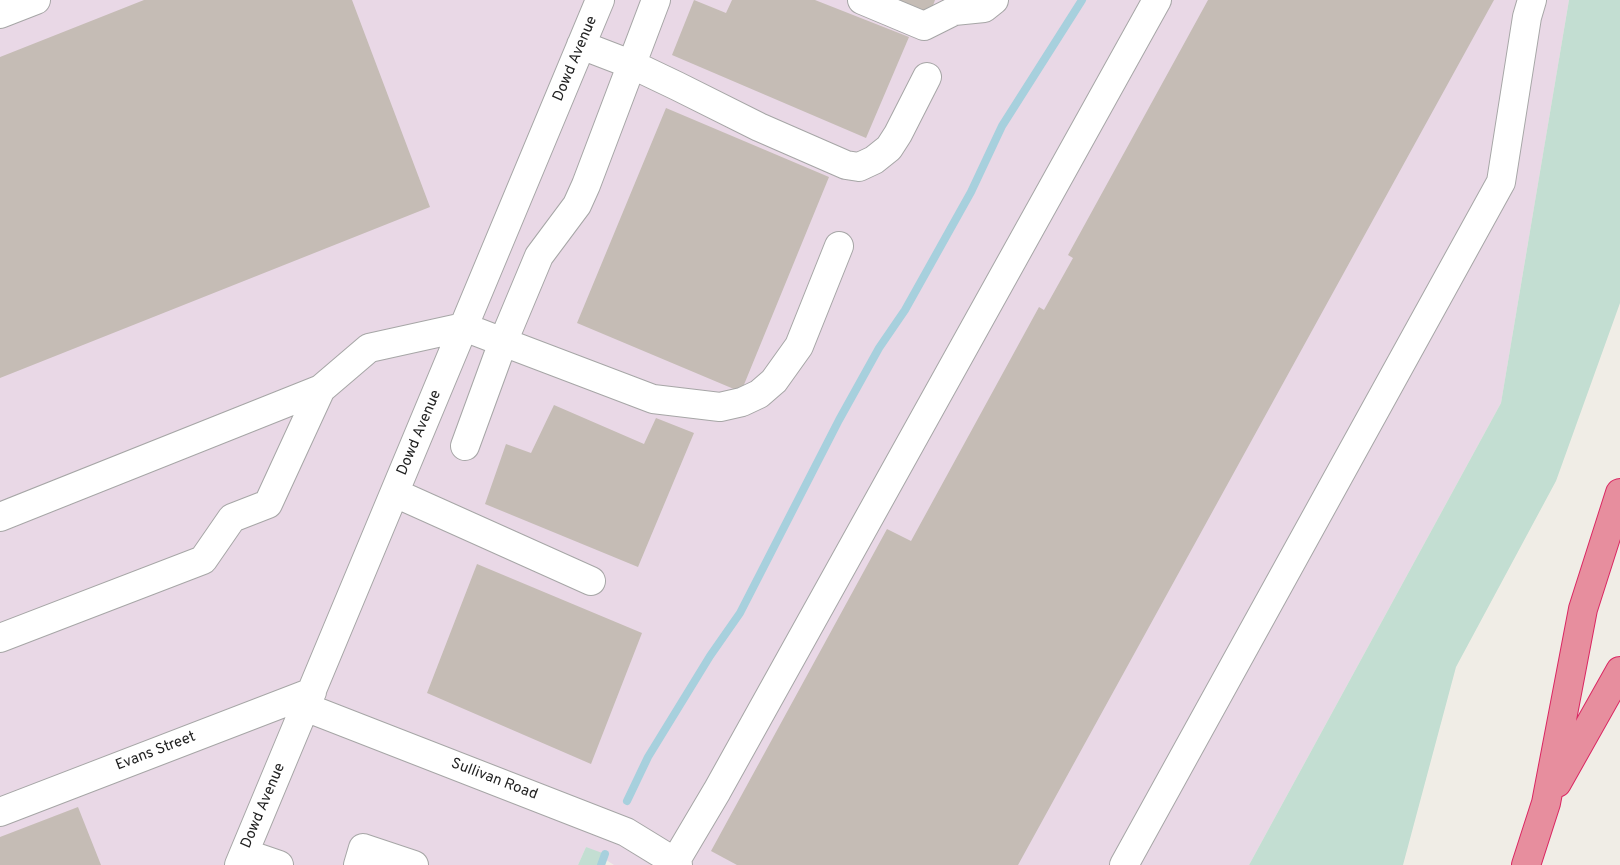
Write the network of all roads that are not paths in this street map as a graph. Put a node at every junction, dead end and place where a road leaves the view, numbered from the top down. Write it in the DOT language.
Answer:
graph roads {
  1 [pos="36,0"];
  2 [pos="600,0"];
  3 [pos="656,0"];
  4 [pos="862,0"];
  5 [pos="994,0"];
  6 [pos="1157,0"];
  7 [pos="1532,0"];
  8 [pos="0,14"];
  9 [pos="581,45"];
  10 [pos="632,65"];
  11 [pos="927,77"];
  12 [pos="839,246"];
  13 [pos="464,327"];
  14 [pos="503,342"];
  15 [pos="321,389"];
  16 [pos="465,446"];
  17 [pos="395,493"];
  18 [pos="1620,493"];
  19 [pos="0,517"];
  20 [pos="591,581"];
  21 [pos="0,638"];
  22 [pos="1620,671"];
  23 [pos="309,699"];
  24 [pos="1546,803"];
  25 [pos="0,812"];
  26 [pos="242,859"];
  27 [pos="676,863"];
  28 [pos="278,865"];
  29 [pos="358,865"];
  30 [pos="414,865"];
  31 [pos="1124,865"];
  32 [pos="1526,865"];
  1 -- 8 [label="street"];
  2 -- 9 [label="street, Dowd Avenue"];
  3 -- 10 [label="street"];
  4 -- 5 [label="street"];
  6 -- 27 [label="street"];
  7 -- 31 [label="street"];
  9 -- 10 [label="street"];
  9 -- 13 [label="street, Dowd Avenue"];
  10 -- 11 [label="street"];
  10 -- 14 [label="street"];
  12 -- 14 [label="street"];
  13 -- 14 [label="street"];
  13 -- 15 [label="street"];
  13 -- 17 [label="street, Dowd Avenue"];
  14 -- 16 [label="street"];
  15 -- 19 [label="street"];
  15 -- 21 [label="street"];
  17 -- 20 [label="street"];
  17 -- 23 [label="street, Dowd Avenue"];
  18 -- 24 [label="highway"];
  22 -- 24 [label="highway"];
  23 -- 25 [label="street, Evans Street"];
  23 -- 26 [label="street, Dowd Avenue"];
  23 -- 27 [label="street, Sullivan Road"];
  24 -- 32 [label="highway"];
  26 -- 28 [label="street"];
  29 -- 30 [label="street"];
}
